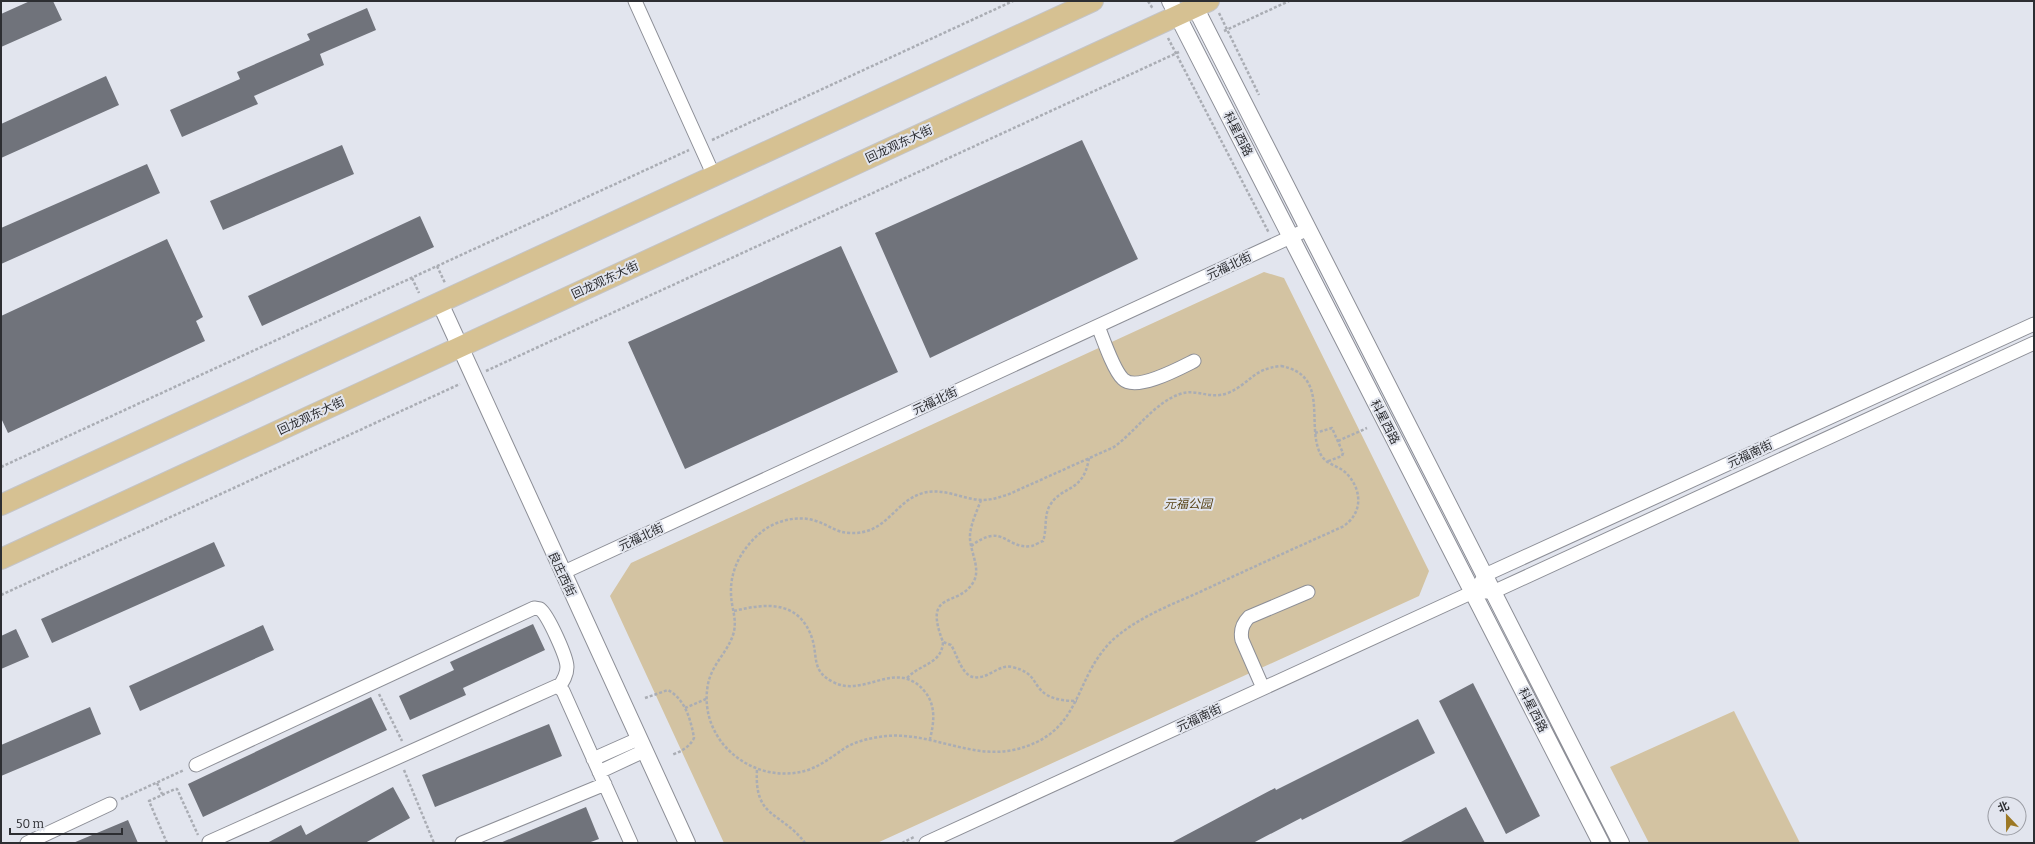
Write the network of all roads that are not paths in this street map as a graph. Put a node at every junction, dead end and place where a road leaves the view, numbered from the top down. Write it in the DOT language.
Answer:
graph roads {
  1 [pos="635,1"];
  2 [pos="1093,1"];
  3 [pos="1203,4"];
  4 [pos="1173,8"];
  5 [pos="714,176"];
  6 [pos="1308,229"];
  7 [pos="1291,238"];
  8 [pos="440,304"];
  9 [pos="2034,324"];
  10 [pos="1098,326"];
  11 [pos="2034,343"];
  12 [pos="460,347"];
  13 [pos="1194,361"];
  14 [pos="1,506"];
  15 [pos="1,559"];
  16 [pos="562,573"];
  17 [pos="1485,575"];
  18 [pos="1308,592"];
  19 [pos="1473,592"];
  20 [pos="1493,592"];
  21 [pos="559,687"];
  22 [pos="1263,688"];
  23 [pos="641,745"];
  24 [pos="593,759"];
  25 [pos="196,764"];
  26 [pos="599,772"];
  27 [pos="605,784"];
  28 [pos="110,804"];
  29 [pos="204,839"];
  30 [pos="27,843"];
  31 [pos="462,843"];
  32 [pos="631,843"];
  33 [pos="687,843"];
  34 [pos="926,843"];
  35 [pos="1601,843"];
  36 [pos="1621,843"];
  1 -- 5 [label="street"];
  2 -- 5 [label="main road"];
  3 -- 4 [label="main road, 回龙观东大街"];
  3 -- 6 [label="street, 科星西路"];
  4 -- 7 [label="street, 科星西路"];
  4 -- 12 [label="main road, 回龙观东大街"];
  5 -- 8 [label="main road"];
  6 -- 7 [label="street, 元福北街"];
  6 -- 17 [label="street, 科星西路"];
  7 -- 10 [label="street, 元福北街"];
  7 -- 19 [label="street, 科星西路"];
  8 -- 12 [label="street, 良庄西街"];
  8 -- 14 [label="main road"];
  9 -- 17 [label="street, 元福南街"];
  10 -- 13 [label="street"];
  10 -- 16 [label="street, 元福北街"];
  11 -- 20 [label="street, 元福南街"];
  12 -- 15 [label="main road, 回龙观东大街"];
  12 -- 16 [label="street, 良庄西街"];
  16 -- 23 [label="street, 良庄西街"];
  17 -- 19 [label="street"];
  17 -- 20 [label="street, 科星西路"];
  18 -- 22 [label="street"];
  19 -- 20 [label="street, 元福南街"];
  19 -- 22 [label="street, 元福南街"];
  19 -- 35 [label="street, 科星西路"];
  20 -- 36 [label="street, 科星西路"];
  21 -- 24 [label="street"];
  21 -- 25 [label="street"];
  21 -- 29 [label="street"];
  22 -- 34 [label="street, 元福南街"];
  23 -- 24 [label="street"];
  23 -- 26 [label="street"];
  23 -- 33 [label="street, 良庄西街"];
  24 -- 26 [label="street"];
  26 -- 27 [label="street"];
  27 -- 31 [label="street"];
  27 -- 32 [label="street"];
  28 -- 30 [label="street"];
}
